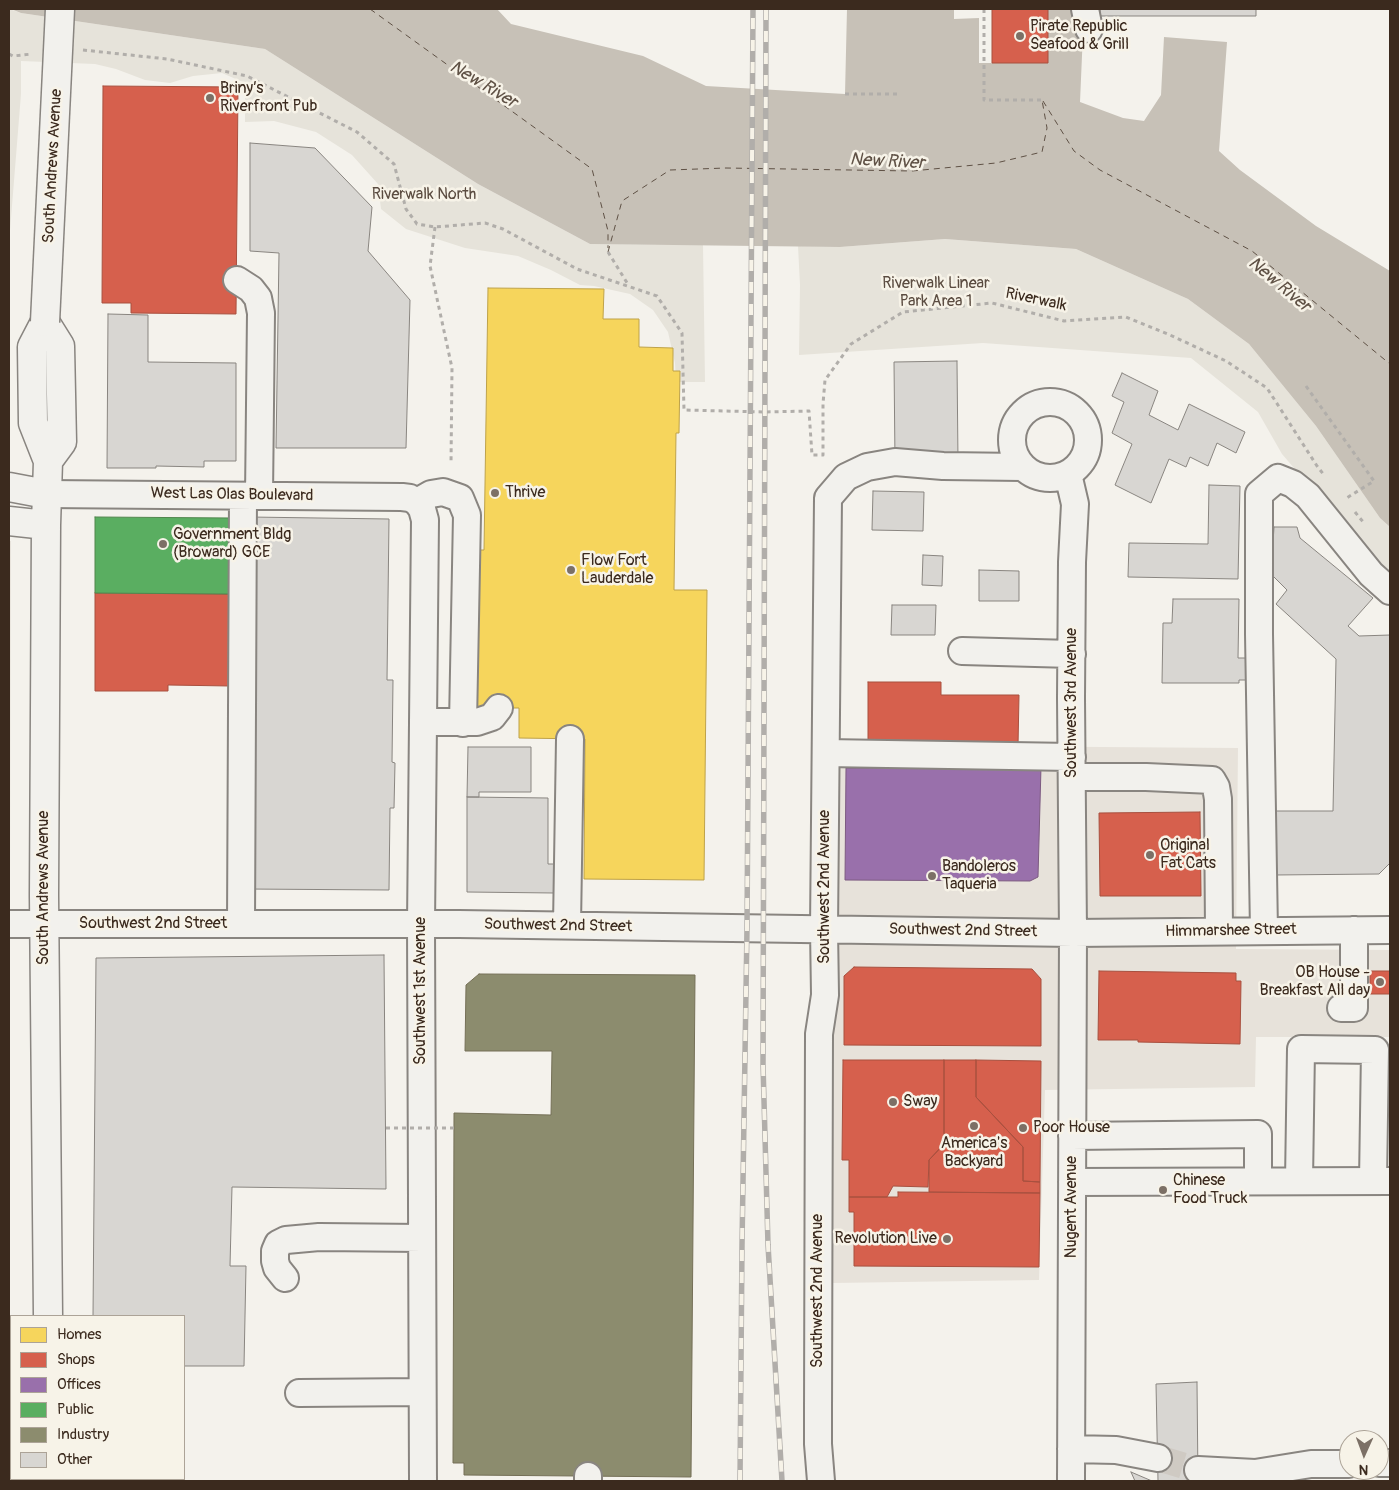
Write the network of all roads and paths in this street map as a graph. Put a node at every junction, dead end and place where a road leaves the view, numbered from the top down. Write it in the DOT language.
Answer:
graph roads {
  1 [pos="60,9"];
  2 [pos="984,9"];
  3 [pos="78,50"];
  4 [pos="41,53"];
  5 [pos="9,54"];
  6 [pos="845,94"];
  7 [pos="899,94"];
  8 [pos="1042,100"];
  9 [pos="435,227"];
  10 [pos="608,252"];
  11 [pos="237,280"];
  12 [pos="629,287"];
  13 [pos="1306,386"];
  14 [pos="451,464"];
  15 [pos="1022,467"];
  16 [pos="1068,474"];
  17 [pos="1328,480"];
  18 [pos="9,487"];
  19 [pos="1339,493"];
  20 [pos="46,494"];
  21 [pos="251,496"];
  22 [pos="1345,499"];
  23 [pos="417,502"];
  24 [pos="9,520"];
  25 [pos="46,525"];
  26 [pos="1367,528"];
  27 [pos="1390,591"];
  28 [pos="962,651"];
  29 [pos="1072,654"];
  30 [pos="499,708"];
  31 [pos="423,722"];
  32 [pos="463,723"];
  33 [pos="570,739"];
  34 [pos="826,753"];
  35 [pos="1072,767"];
  36 [pos="9,924"];
  37 [pos="44,924"];
  38 [pos="241,924"];
  39 [pos="421,924"];
  40 [pos="567,925"];
  41 [pos="824,929"];
  42 [pos="1354,930"];
  43 [pos="1390,930"];
  44 [pos="1219,931"];
  45 [pos="1264,931"];
  46 [pos="1072,933"];
  47 [pos="1341,1008"];
  48 [pos="1382,1050"];
  49 [pos="386,1128"];
  50 [pos="454,1128"];
  51 [pos="1072,1136"];
  52 [pos="1258,1181"];
  53 [pos="1299,1181"];
  54 [pos="1382,1181"];
  55 [pos="1072,1182"];
  56 [pos="422,1238"];
  57 [pos="286,1278"];
  58 [pos="48,1315"];
  59 [pos="422,1392"];
  60 [pos="299,1393"];
  61 [pos="10,1429"];
  62 [pos="9,1436"];
  63 [pos="1071,1449"];
  64 [pos="1158,1458"];
  65 [pos="1339,1464"];
  66 [pos="1198,1470"];
  67 [pos="423,1481"];
  68 [pos="821,1481"];
  69 [pos="1071,1481"];
  1 -- 20 [label="main road, South Andrews Avenue, bridge"];
  2 -- 8 [label="path"];
  3 -- 9 [label="path"];
  4 -- 5 [label="path"];
  6 -- 7 [label="path"];
  9 -- 12 [label="path"];
  9 -- 14 [label="path"];
  10 -- 12 [label="path"];
  11 -- 21 [label="street"];
  12 -- 17 [label="path, Riverwalk"];
  13 -- 22 [label="path"];
  15 -- 16 [label="street"];
  15 -- 16 [label="street"];
  15 -- 34 [label="street, Southwest 2nd Avenue"];
  16 -- 29 [label="street, Southwest 3rd Avenue"];
  18 -- 20 [label="main road"];
  19 -- 22 [label="path"];
  20 -- 21 [label="street, West Las Olas Boulevard"];
  20 -- 25 [label="main road, South Andrews Avenue"];
  21 -- 23 [label="street, West Las Olas Boulevard"];
  21 -- 38 [label="street"];
  22 -- 26 [label="path"];
  23 -- 31 [label="street, Southwest 1st Avenue"];
  23 -- 32 [label="street"];
  24 -- 25 [label="main road"];
  25 -- 37 [label="main road, South Andrews Avenue"];
  27 -- 45 [label="street"];
  28 -- 29 [label="street"];
  29 -- 35 [label="street, Southwest 3rd Avenue"];
  30 -- 32 [label="street"];
  31 -- 32 [label="street"];
  31 -- 39 [label="street, Southwest 1st Avenue"];
  33 -- 40 [label="street"];
  34 -- 35 [label="street"];
  34 -- 41 [label="street, Southwest 2nd Avenue"];
  35 -- 44 [label="street"];
  35 -- 46 [label="street, Southwest 3rd Avenue"];
  36 -- 37 [label="street, Southwest 2nd Street"];
  37 -- 38 [label="street, Southwest 2nd Street"];
  37 -- 58 [label="main road, South Andrews Avenue"];
  38 -- 39 [label="street, Southwest 2nd Street"];
  39 -- 40 [label="street, Southwest 2nd Street"];
  39 -- 56 [label="street, Southwest 1st Avenue"];
  40 -- 41 [label="street, Southwest 2nd Street"];
  41 -- 46 [label="street, Southwest 2nd Street"];
  41 -- 68 [label="street, Southwest 2nd Avenue"];
  42 -- 43 [label="street, Himmarshee Street"];
  42 -- 45 [label="street, Himmarshee Street"];
  42 -- 47 [label="street"];
  44 -- 45 [label="street, Himmarshee Street"];
  44 -- 46 [label="street, Himmarshee Street"];
  46 -- 51 [label="street, Nugent Avenue"];
  48 -- 53 [label="street"];
  48 -- 54 [label="street"];
  49 -- 50 [label="path, bridge"];
  51 -- 52 [label="street"];
  51 -- 55 [label="street, Nugent Avenue"];
  52 -- 53 [label="street"];
  52 -- 55 [label="street"];
  53 -- 54 [label="street"];
  55 -- 63 [label="street, Nugent Avenue"];
  56 -- 57 [label="street"];
  56 -- 59 [label="street, Southwest 1st Avenue"];
  59 -- 60 [label="street"];
  59 -- 67 [label="street, Southwest 1st Avenue"];
  61 -- 62 [label="path"];
  63 -- 64 [label="street"];
  63 -- 69 [label="street, Nugent Avenue"];
  65 -- 66 [label="street"];
}
